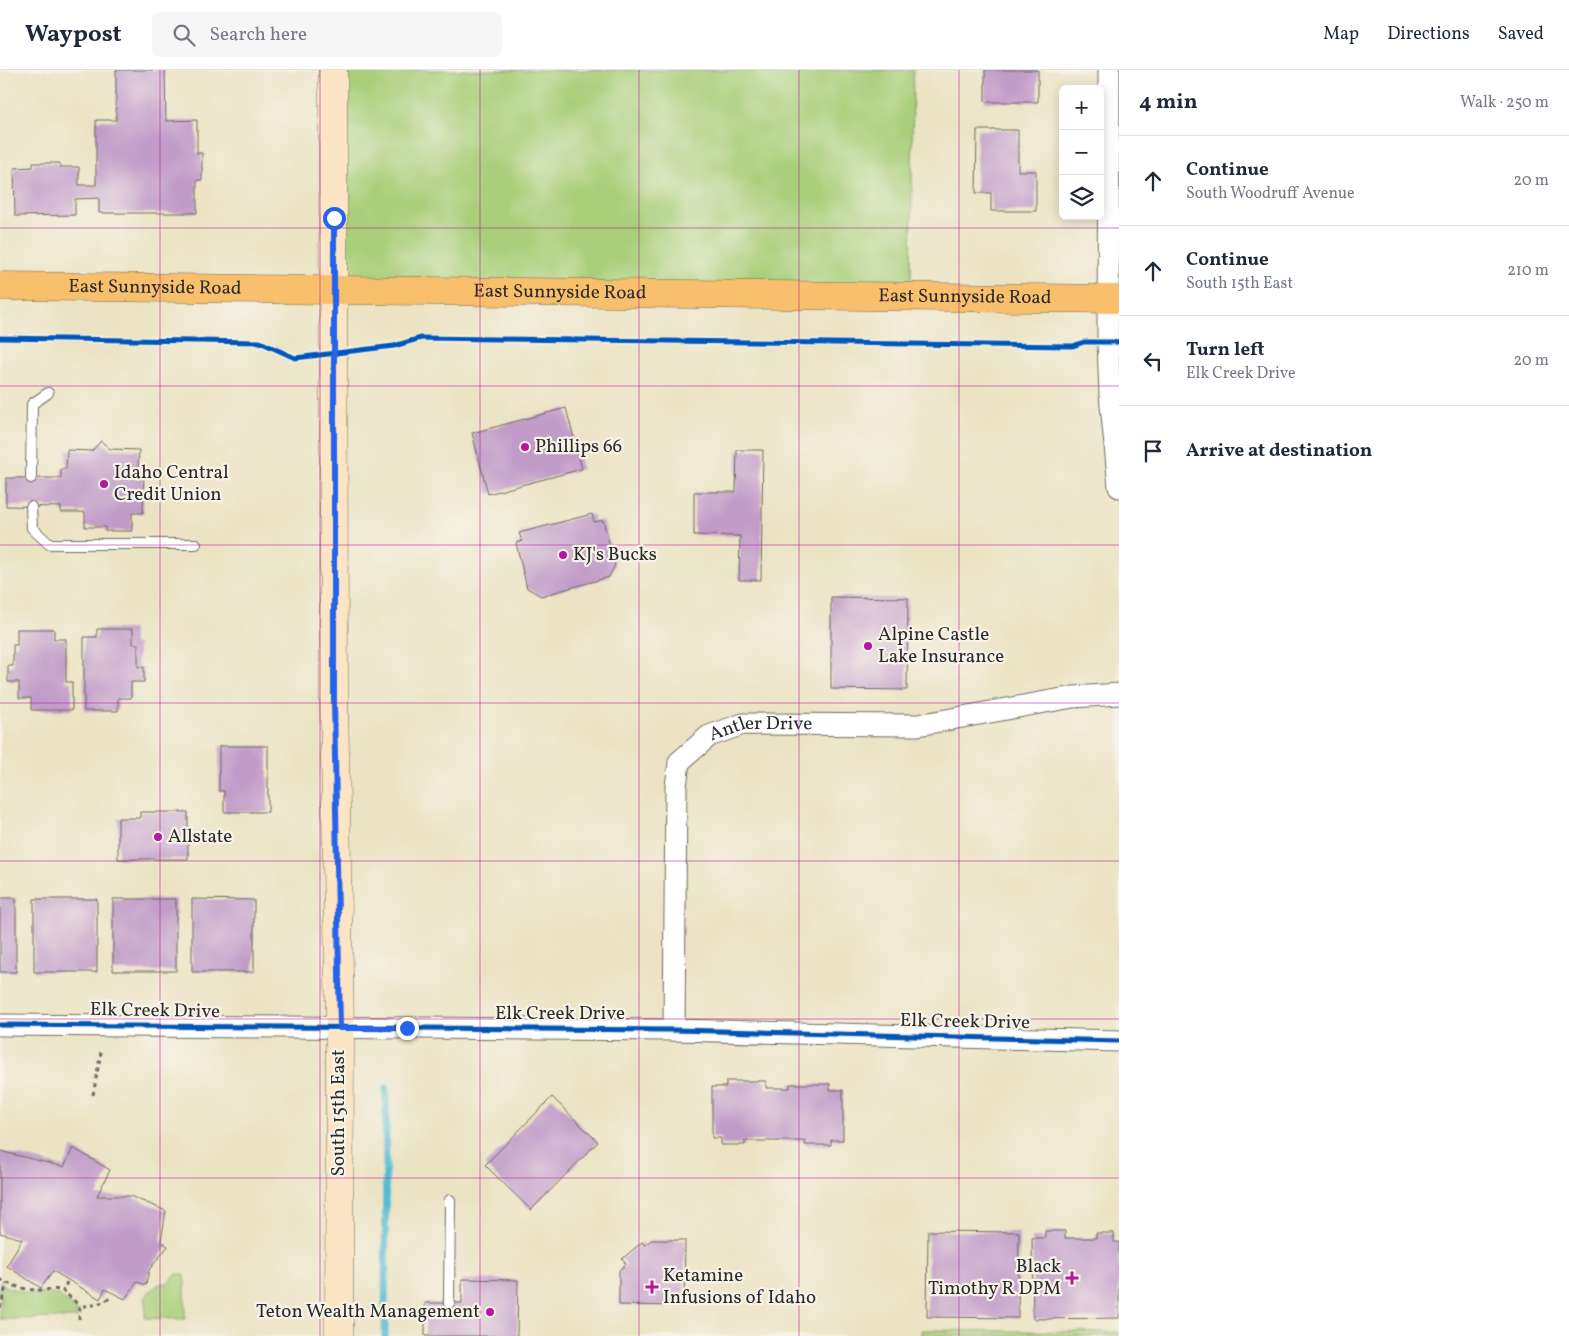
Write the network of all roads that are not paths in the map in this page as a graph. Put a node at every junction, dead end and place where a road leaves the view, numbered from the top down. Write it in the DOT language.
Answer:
graph roads {
  1 [pos="333,70"];
  2 [pos="1109,70"];
  3 [pos="0,286"];
  4 [pos="334,290"];
  5 [pos="1113,299"];
  6 [pos="48,393"];
  7 [pos="31,478"];
  8 [pos="1119,487"];
  9 [pos="31,507"];
  10 [pos="196,544"];
  11 [pos="1119,694"];
  12 [pos="0,1025"];
  13 [pos="340,1028"];
  14 [pos="674,1030"];
  15 [pos="1119,1041"];
  16 [pos="450,1200"];
  17 [pos="449,1302"];
  18 [pos="338,1336"];
  1 -- 4 [label="main road, South 15th East"];
  2 -- 5 [label="street"];
  3 -- 4 [label="main road, East Sunnyside Road"];
  4 -- 5 [label="main road, East Sunnyside Road"];
  4 -- 13 [label="main road, South 15th East"];
  5 -- 8 [label="street"];
  6 -- 7 [label="lane"];
  9 -- 10 [label="lane"];
  11 -- 14 [label="street, Antler Drive"];
  12 -- 13 [label="street, Elk Creek Drive"];
  13 -- 14 [label="street, Elk Creek Drive"];
  13 -- 18 [label="main road, South 15th East"];
  14 -- 15 [label="street, Elk Creek Drive"];
  16 -- 17 [label="lane"];
}
